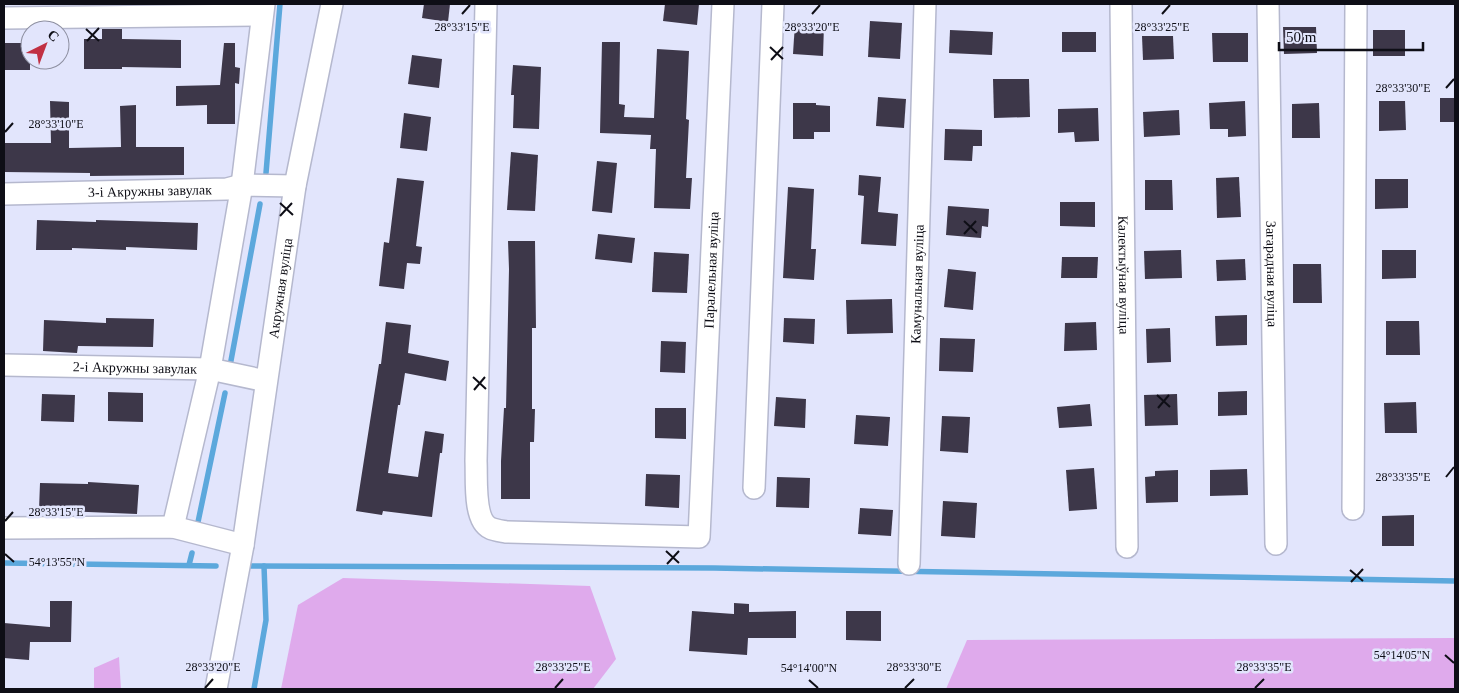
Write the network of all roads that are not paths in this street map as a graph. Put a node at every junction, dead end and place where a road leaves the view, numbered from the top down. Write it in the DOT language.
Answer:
graph roads {
  1 [pos="332,4"];
  2 [pos="486,4"];
  3 [pos="723,4"];
  4 [pos="773,4"];
  5 [pos="925,4"];
  6 [pos="1121,4"];
  7 [pos="1268,4"];
  8 [pos="1356,4"];
  9 [pos="263,9"];
  10 [pos="4,18"];
  11 [pos="242,185"];
  12 [pos="295,186"];
  13 [pos="4,194"];
  14 [pos="4,365"];
  15 [pos="210,369"];
  16 [pos="266,381"];
  17 [pos="754,488"];
  18 [pos="1353,509"];
  19 [pos="173,527"];
  20 [pos="4,528"];
  21 [pos="1276,544"];
  22 [pos="243,545"];
  23 [pos="1127,547"];
  24 [pos="909,564"];
  25 [pos="216,689"];
  1 -- 12 [label="street, Акружная вуліца"];
  2 -- 3 [label="street, Паралельная вуліца"];
  4 -- 17 [label="street"];
  5 -- 24 [label="street, Камунальная вуліца"];
  6 -- 23 [label="street, Калектыўная вуліца"];
  7 -- 21 [label="street, Загарадная вуліца"];
  8 -- 18 [label="street"];
  9 -- 10 [label="street"];
  9 -- 11 [label="street"];
  11 -- 12 [label="street, 3-і Акружны завулак"];
  11 -- 13 [label="street, 3-і Акружны завулак"];
  11 -- 15 [label="street"];
  12 -- 16 [label="street, Акружная вуліца"];
  14 -- 15 [label="street, 2-і Акружны завулак"];
  15 -- 16 [label="street, 2-і Акружны завулак"];
  15 -- 19 [label="street"];
  16 -- 22 [label="street, Акружная вуліца"];
  19 -- 20 [label="street"];
  19 -- 22 [label="street"];
  22 -- 25 [label="street, Акружная вуліца"];
}
